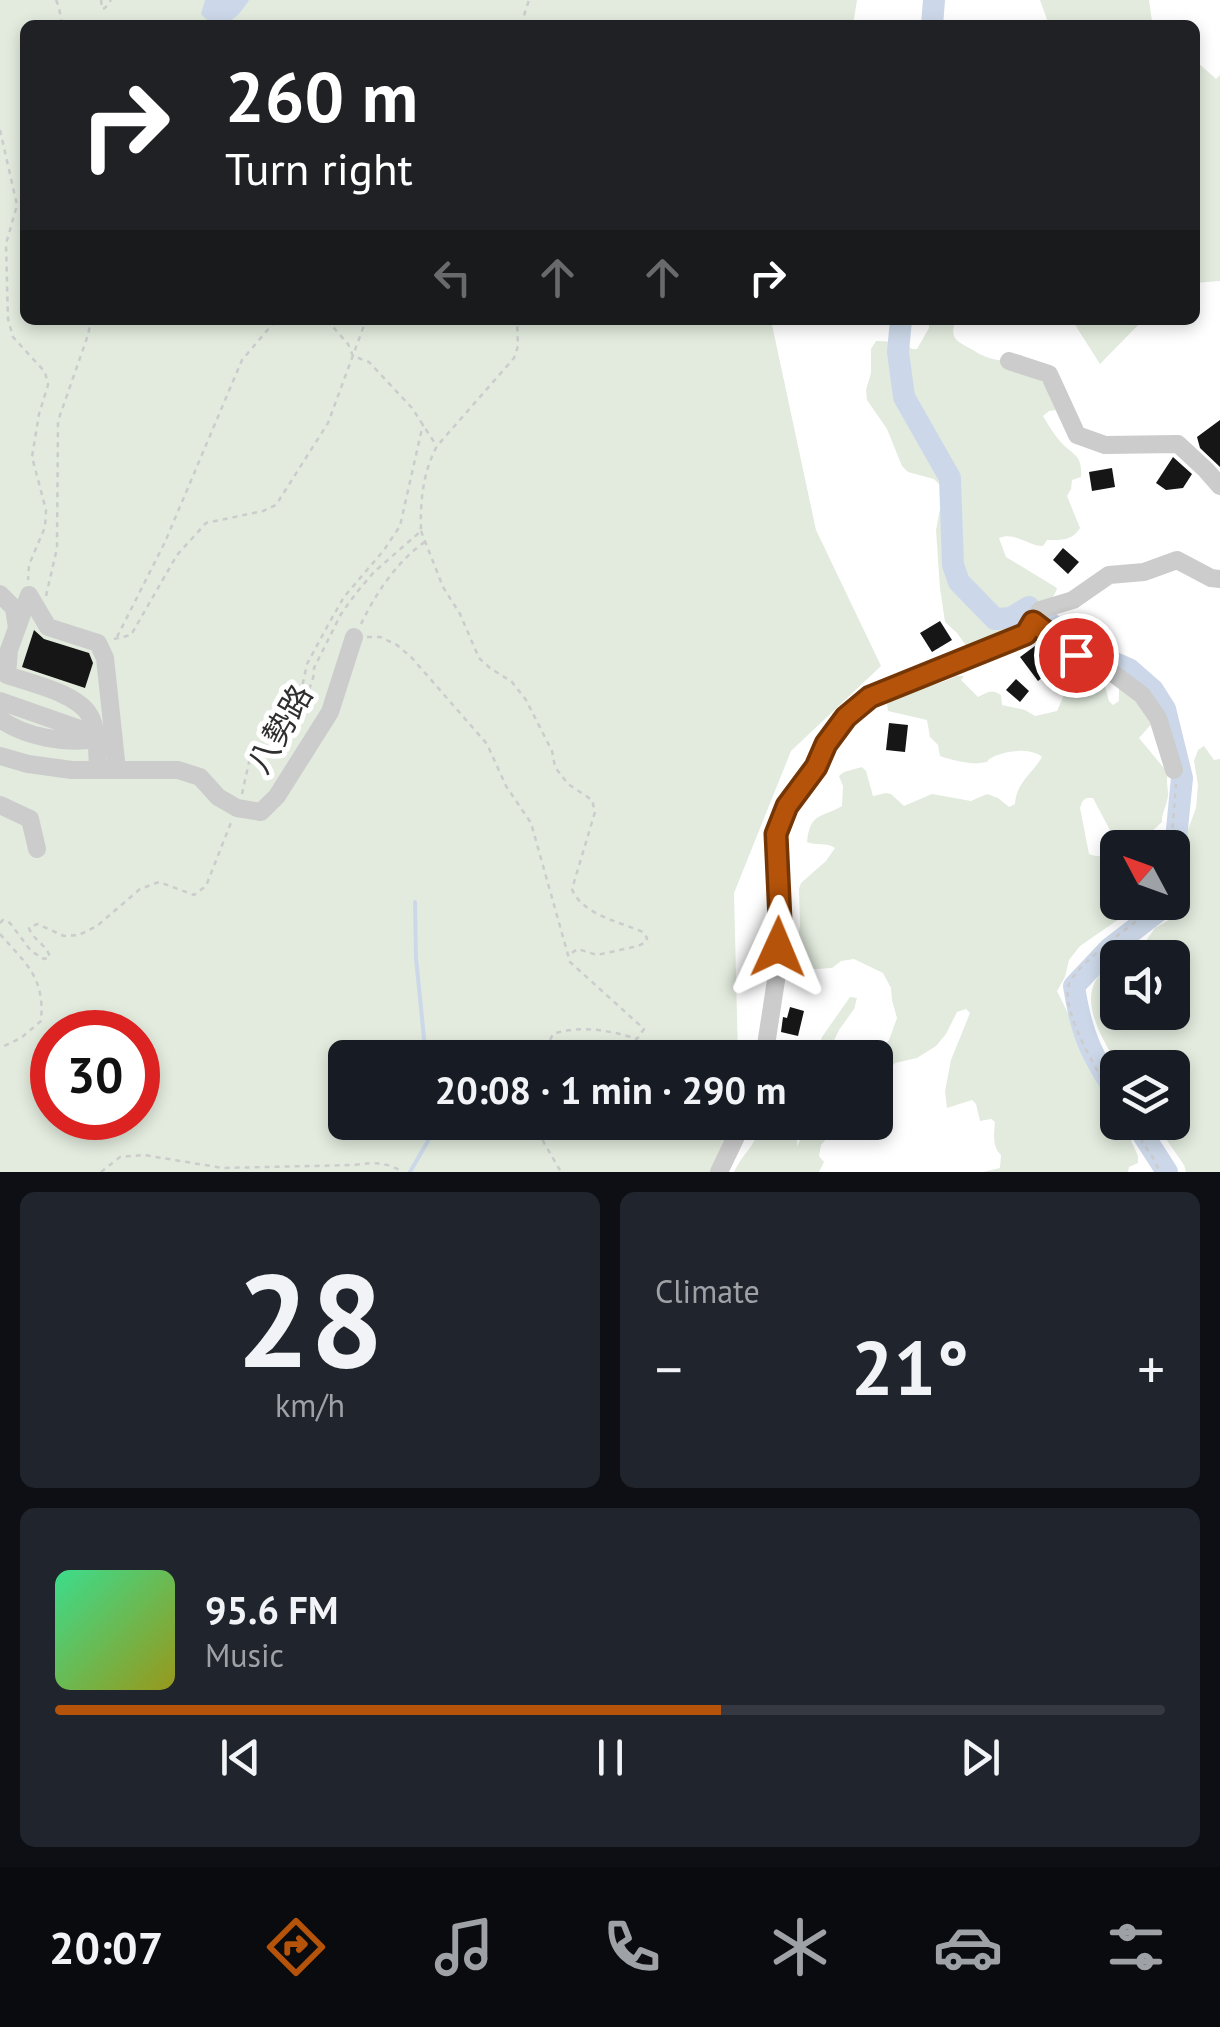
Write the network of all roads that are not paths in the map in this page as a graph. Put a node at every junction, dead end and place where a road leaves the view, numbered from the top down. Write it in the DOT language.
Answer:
graph roads {
  1 [pos="1010,361"];
  2 [pos="1220,486"];
  3 [pos="1220,579"];
  4 [pos="0,594"];
  5 [pos="1033,622"];
  6 [pos="17,629"];
  7 [pos="354,638"];
  8 [pos="3,679"];
  9 [pos="0,701"];
  10 [pos="0,719"];
  11 [pos="95,739"];
  12 [pos="0,756"];
  13 [pos="108,770"];
  14 [pos="1174,770"];
  15 [pos="0,804"];
  16 [pos="36,848"];
  17 [pos="767,1040"];
  18 [pos="735,1140"];
  19 [pos="720,1172"];
  1 -- 2 [label="street"];
  3 -- 5 [label="street"];
  4 -- 6 [label="street"];
  5 -- 14 [label="street"];
  5 -- 17 [label="street"];
  6 -- 8 [label="street"];
  6 -- 13 [label="street"];
  7 -- 13 [label="street, 八勢路"];
  8 -- 11 [label="street"];
  9 -- 11 [label="street"];
  10 -- 11 [label="street"];
  11 -- 13 [label="street"];
  12 -- 13 [label="street, 八勢路"];
  15 -- 16 [label="street"];
  18 -- 19 [label="street"];
}
